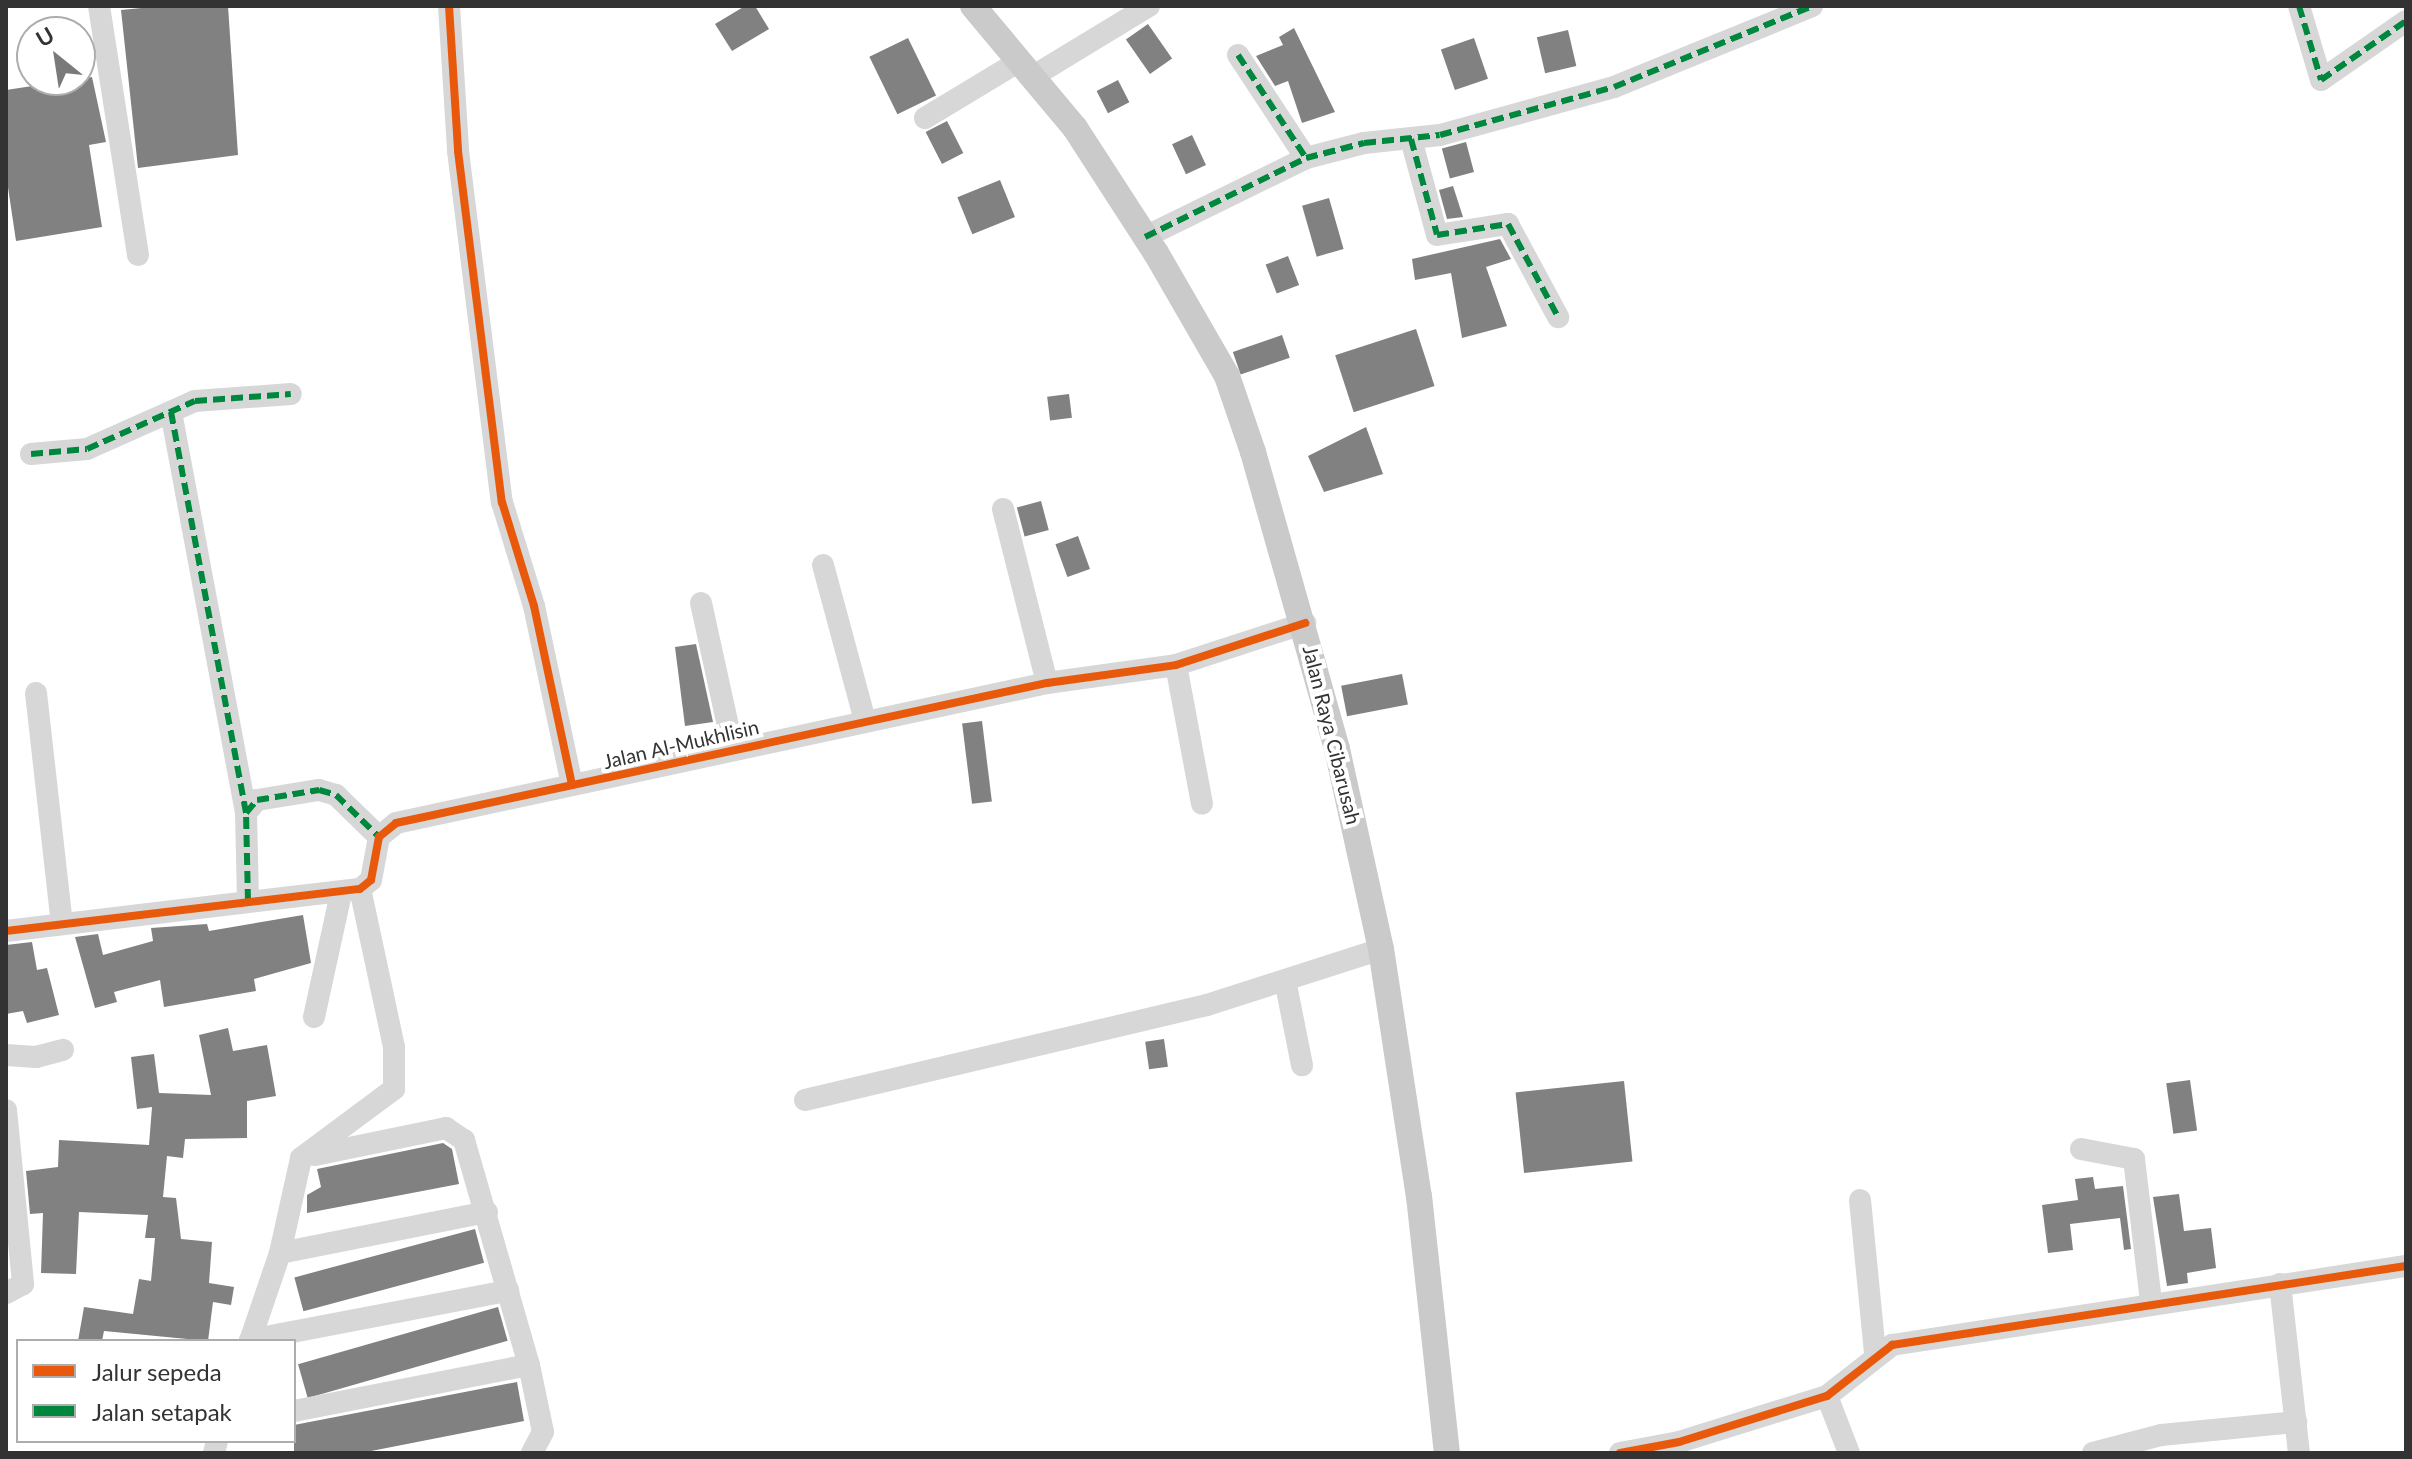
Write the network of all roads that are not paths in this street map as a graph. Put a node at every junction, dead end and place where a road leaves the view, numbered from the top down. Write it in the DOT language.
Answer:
graph roads {
  1 [pos="99,6"];
  2 [pos="449,6"];
  3 [pos="973,6"];
  4 [pos="1149,6"];
  5 [pos="1812,6"];
  6 [pos="2299,6"];
  7 [pos="2406,21"];
  8 [pos="1238,55"];
  9 [pos="1025,69"];
  10 [pos="925,118"];
  11 [pos="1411,139"];
  12 [pos="1306,158"];
  13 [pos="1145,237"];
  14 [pos="138,255"];
  15 [pos="1558,317"];
  16 [pos="291,394"];
  17 [pos="171,412"];
  18 [pos="31,454"];
  19 [pos="1003,509"];
  20 [pos="823,565"];
  21 [pos="701,603"];
  22 [pos="1305,623"];
  23 [pos="1176,665"];
  24 [pos="1047,683"];
  25 [pos="36,693"];
  26 [pos="865,721"];
  27 [pos="733,748"];
  28 [pos="572,785"];
  29 [pos="1202,804"];
  30 [pos="246,813"];
  31 [pos="379,837"];
  32 [pos="350,891"];
  33 [pos="248,901"];
  34 [pos="62,924"];
  35 [pos="6,931"];
  36 [pos="1381,949"];
  37 [pos="1285,980"];
  38 [pos="314,1017"];
  39 [pos="63,1050"];
  40 [pos="6,1055"];
  41 [pos="1302,1065"];
  42 [pos="805,1100"];
  43 [pos="6,1110"];
  44 [pos="2081,1149"];
  45 [pos="301,1158"];
  46 [pos="1860,1200"];
  47 [pos="487,1212"];
  48 [pos="280,1253"];
  49 [pos="2406,1266"];
  50 [pos="2280,1284"];
  51 [pos="508,1291"];
  52 [pos="6,1293"];
  53 [pos="2151,1302"];
  54 [pos="250,1339"];
  55 [pos="255,1339"];
  56 [pos="1875,1353"];
  57 [pos="529,1365"];
  58 [pos="1827,1396"];
  59 [pos="296,1411"];
  60 [pos="2296,1422"];
  61 [pos="532,1453"];
  62 [pos="1447,1453"];
  63 [pos="1620,1453"];
  64 [pos="1849,1453"];
  65 [pos="2093,1453"];
  66 [pos="2299,1453"];
  1 -- 14 [label="street"];
  2 -- 28 [label="street"];
  3 -- 9 [label="main road, Jalan Raya Cibarusah"];
  4 -- 9 [label="street"];
  5 -- 11 [label="street"];
  6 -- 7 [label="street"];
  8 -- 12 [label="street"];
  9 -- 10 [label="street"];
  9 -- 13 [label="main road, Jalan Raya Cibarusah"];
  11 -- 12 [label="street"];
  11 -- 15 [label="street"];
  12 -- 13 [label="street"];
  13 -- 22 [label="main road, Jalan Raya Cibarusah"];
  16 -- 17 [label="street"];
  17 -- 18 [label="street"];
  17 -- 30 [label="street"];
  19 -- 24 [label="street"];
  20 -- 26 [label="street"];
  21 -- 27 [label="street"];
  22 -- 23 [label="street, Jalan Al-Mukhlisin"];
  22 -- 36 [label="main road, Jalan Raya Cibarusah"];
  23 -- 24 [label="street, Jalan Al-Mukhlisin"];
  23 -- 29 [label="street"];
  24 -- 26 [label="street, Jalan Al-Mukhlisin"];
  25 -- 34 [label="street"];
  26 -- 27 [label="street, Jalan Al-Mukhlisin"];
  27 -- 28 [label="street, Jalan Al-Mukhlisin"];
  28 -- 31 [label="street, Jalan Al-Mukhlisin"];
  30 -- 31 [label="street"];
  30 -- 33 [label="street"];
  31 -- 32 [label="street"];
  32 -- 33 [label="street"];
  32 -- 38 [label="street"];
  32 -- 45 [label="street"];
  33 -- 34 [label="street"];
  34 -- 35 [label="street"];
  36 -- 37 [label="street"];
  36 -- 62 [label="main road, Jalan Raya Cibarusah"];
  37 -- 41 [label="street"];
  37 -- 42 [label="street"];
  39 -- 40 [label="street"];
  43 -- 52 [label="street"];
  44 -- 53 [label="street"];
  45 -- 47 [label="street"];
  45 -- 48 [label="street"];
  46 -- 56 [label="street"];
  47 -- 48 [label="street"];
  47 -- 51 [label="street"];
  48 -- 54 [label="street"];
  49 -- 50 [label="street"];
  50 -- 53 [label="street"];
  50 -- 60 [label="street"];
  51 -- 55 [label="street"];
  51 -- 57 [label="street"];
  53 -- 56 [label="street"];
  56 -- 58 [label="street"];
  57 -- 59 [label="street"];
  57 -- 61 [label="street"];
  58 -- 63 [label="street"];
  58 -- 64 [label="street"];
  60 -- 65 [label="street"];
  60 -- 66 [label="street"];
}
